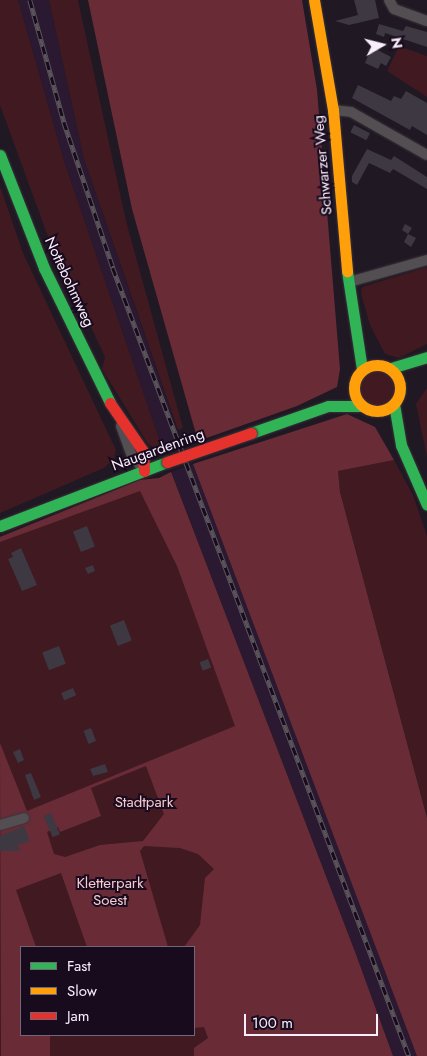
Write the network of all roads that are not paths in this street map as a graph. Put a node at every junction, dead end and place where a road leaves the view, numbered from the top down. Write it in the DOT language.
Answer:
graph roads {
  1 [pos="314,0"];
  2 [pos="389,0"];
  3 [pos="427,21"];
  4 [pos="333,110"];
  5 [pos="0,155"];
  6 [pos="427,155"];
  7 [pos="427,260"];
  8 [pos="350,282"];
  9 [pos="358,328"];
  10 [pos="425,358"];
  11 [pos="386,366"];
  12 [pos="362,369"];
  13 [pos="401,386"];
  14 [pos="354,389"];
  15 [pos="394,404"];
  16 [pos="328,406"];
  17 [pos="362,406"];
  18 [pos="378,412"];
  19 [pos="401,445"];
  20 [pos="144,471"];
  21 [pos="427,505"];
  22 [pos="0,526"];
  23 [pos="24,818"];
  24 [pos="0,826"];
  1 -- 4 [label="street, Schwarzer Weg"];
  2 -- 3 [label="street"];
  4 -- 6 [label="street"];
  4 -- 8 [label="street, Schwarzer Weg"];
  5 -- 20 [label="street, Nottebohmweg"];
  7 -- 8 [label="street"];
  8 -- 9 [label="street, Schwarzer Weg"];
  9 -- 11 [label="street, Schwarzer Weg"];
  9 -- 12 [label="street, Schwarzer Weg"];
  10 -- 11 [label="street"];
  10 -- 13 [label="street"];
  11 -- 12 [label="street"];
  11 -- 13 [label="street"];
  12 -- 14 [label="street"];
  13 -- 15 [label="street"];
  14 -- 16 [label="street, Naugardenring"];
  14 -- 17 [label="street"];
  15 -- 18 [label="street"];
  15 -- 19 [label="street"];
  16 -- 17 [label="street, Naugardenring"];
  16 -- 20 [label="street, Naugardenring, bridge"];
  17 -- 18 [label="street"];
  18 -- 19 [label="street"];
  19 -- 21 [label="street"];
  20 -- 22 [label="street, Naugardenring"];
  23 -- 24 [label="street"];
}
